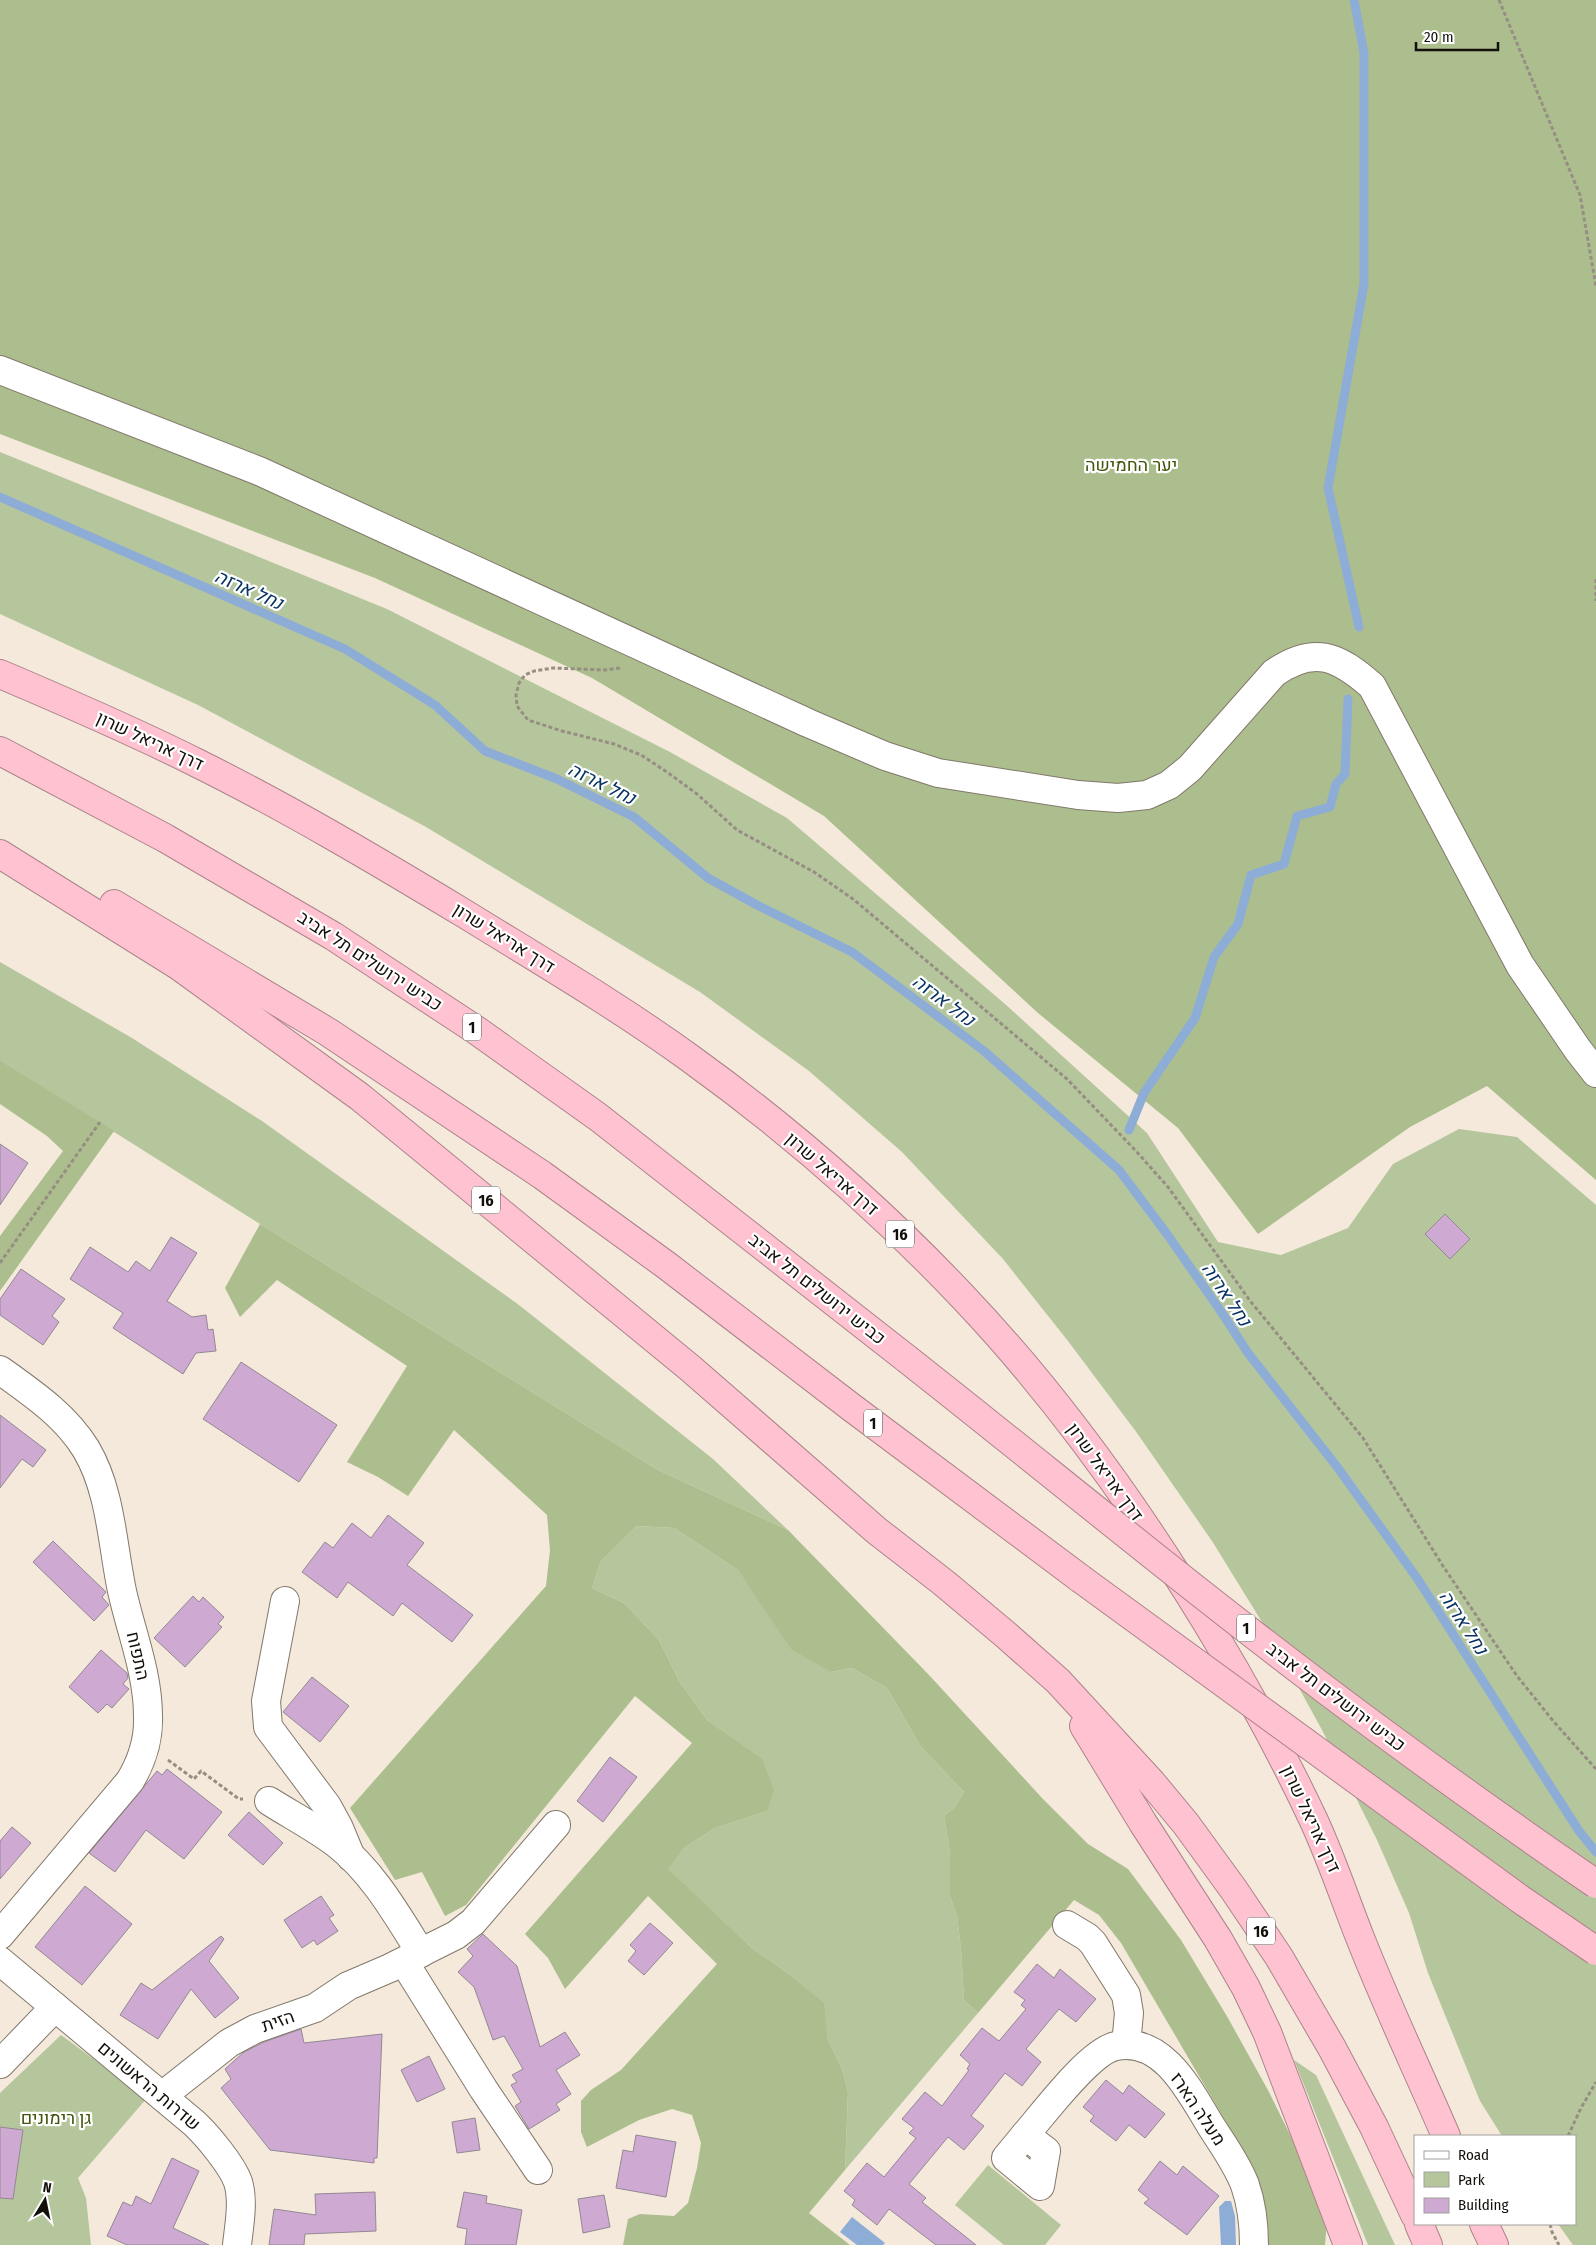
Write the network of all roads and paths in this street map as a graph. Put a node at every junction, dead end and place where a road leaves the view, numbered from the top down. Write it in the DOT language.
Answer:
graph roads {
  1 [pos="1499,0"];
  2 [pos="1596,286"];
  3 [pos="0,370"];
  4 [pos="1596,579"];
  5 [pos="1596,601"];
  6 [pos="660,656"];
  7 [pos="0,674"];
  8 [pos="0,751"];
  9 [pos="0,843"];
  10 [pos="0,854"];
  11 [pos="1596,1073"];
  12 [pos="100,1122"];
  13 [pos="0,1263"];
  14 [pos="0,1370"];
  15 [pos="285,1601"];
  16 [pos="1058,1681"];
  17 [pos="146,1743"];
  18 [pos="1596,1769"];
  19 [pos="269,1801"];
  20 [pos="556,1825"];
  21 [pos="350,1857"];
  22 [pos="1596,1884"];
  23 [pos="1067,1925"];
  24 [pos="0,1935"];
  25 [pos="1596,1951"];
  26 [pos="412,1957"];
  27 [pos="0,1961"];
  28 [pos="55,2007"];
  29 [pos="1126,2045"];
  30 [pos="0,2064"];
  31 [pos="1596,2082"];
  32 [pos="162,2096"];
  33 [pos="1025,2135"];
  34 [pos="1446,2135"];
  35 [pos="1568,2135"];
  36 [pos="538,2170"];
  37 [pos="1414,2213"];
  38 [pos="1419,2225"];
  39 [pos="1484,2225"];
  40 [pos="1550,2225"];
  41 [pos="237,2245"];
  42 [pos="1254,2245"];
  43 [pos="1348,2245"];
  44 [pos="1428,2245"];
  45 [pos="1494,2245"];
  46 [pos="1559,2245"];
  1 -- 2 [label="path"];
  3 -- 6 [label="street"];
  4 -- 5 [label="path"];
  6 -- 11 [label="street"];
  6 -- 18 [label="path"];
  7 -- 34 [label="highway, דרך אריאל שרון / 16"];
  8 -- 22 [label="highway, כביש ירושלים תל אביב / 1, bridge"];
  9 -- 25 [label="highway, 1, bridge"];
  10 -- 16 [label="highway, 16"];
  12 -- 13 [label="path"];
  14 -- 17 [label="street, התפוח"];
  15 -- 21 [label="street"];
  16 -- 37 [label="highway, 16"];
  16 -- 43 [label="highway"];
  17 -- 19 [label="path"];
  17 -- 24 [label="street, התפוח"];
  19 -- 21 [label="street"];
  20 -- 26 [label="street, הזית"];
  21 -- 26 [label="street"];
  23 -- 29 [label="street"];
  26 -- 32 [label="street, הזית"];
  26 -- 36 [label="street"];
  27 -- 28 [label="street, שדרות הראשונים"];
  28 -- 30 [label="street"];
  28 -- 32 [label="street, שדרות הראשונים"];
  29 -- 33 [label="street"];
  29 -- 42 [label="street, מעלה הארז"];
  31 -- 35 [label="path"];
  32 -- 41 [label="street, שדרות הראשונים"];
  38 -- 44 [label="highway"];
  39 -- 45 [label="highway"];
  40 -- 46 [label="path"];
}
